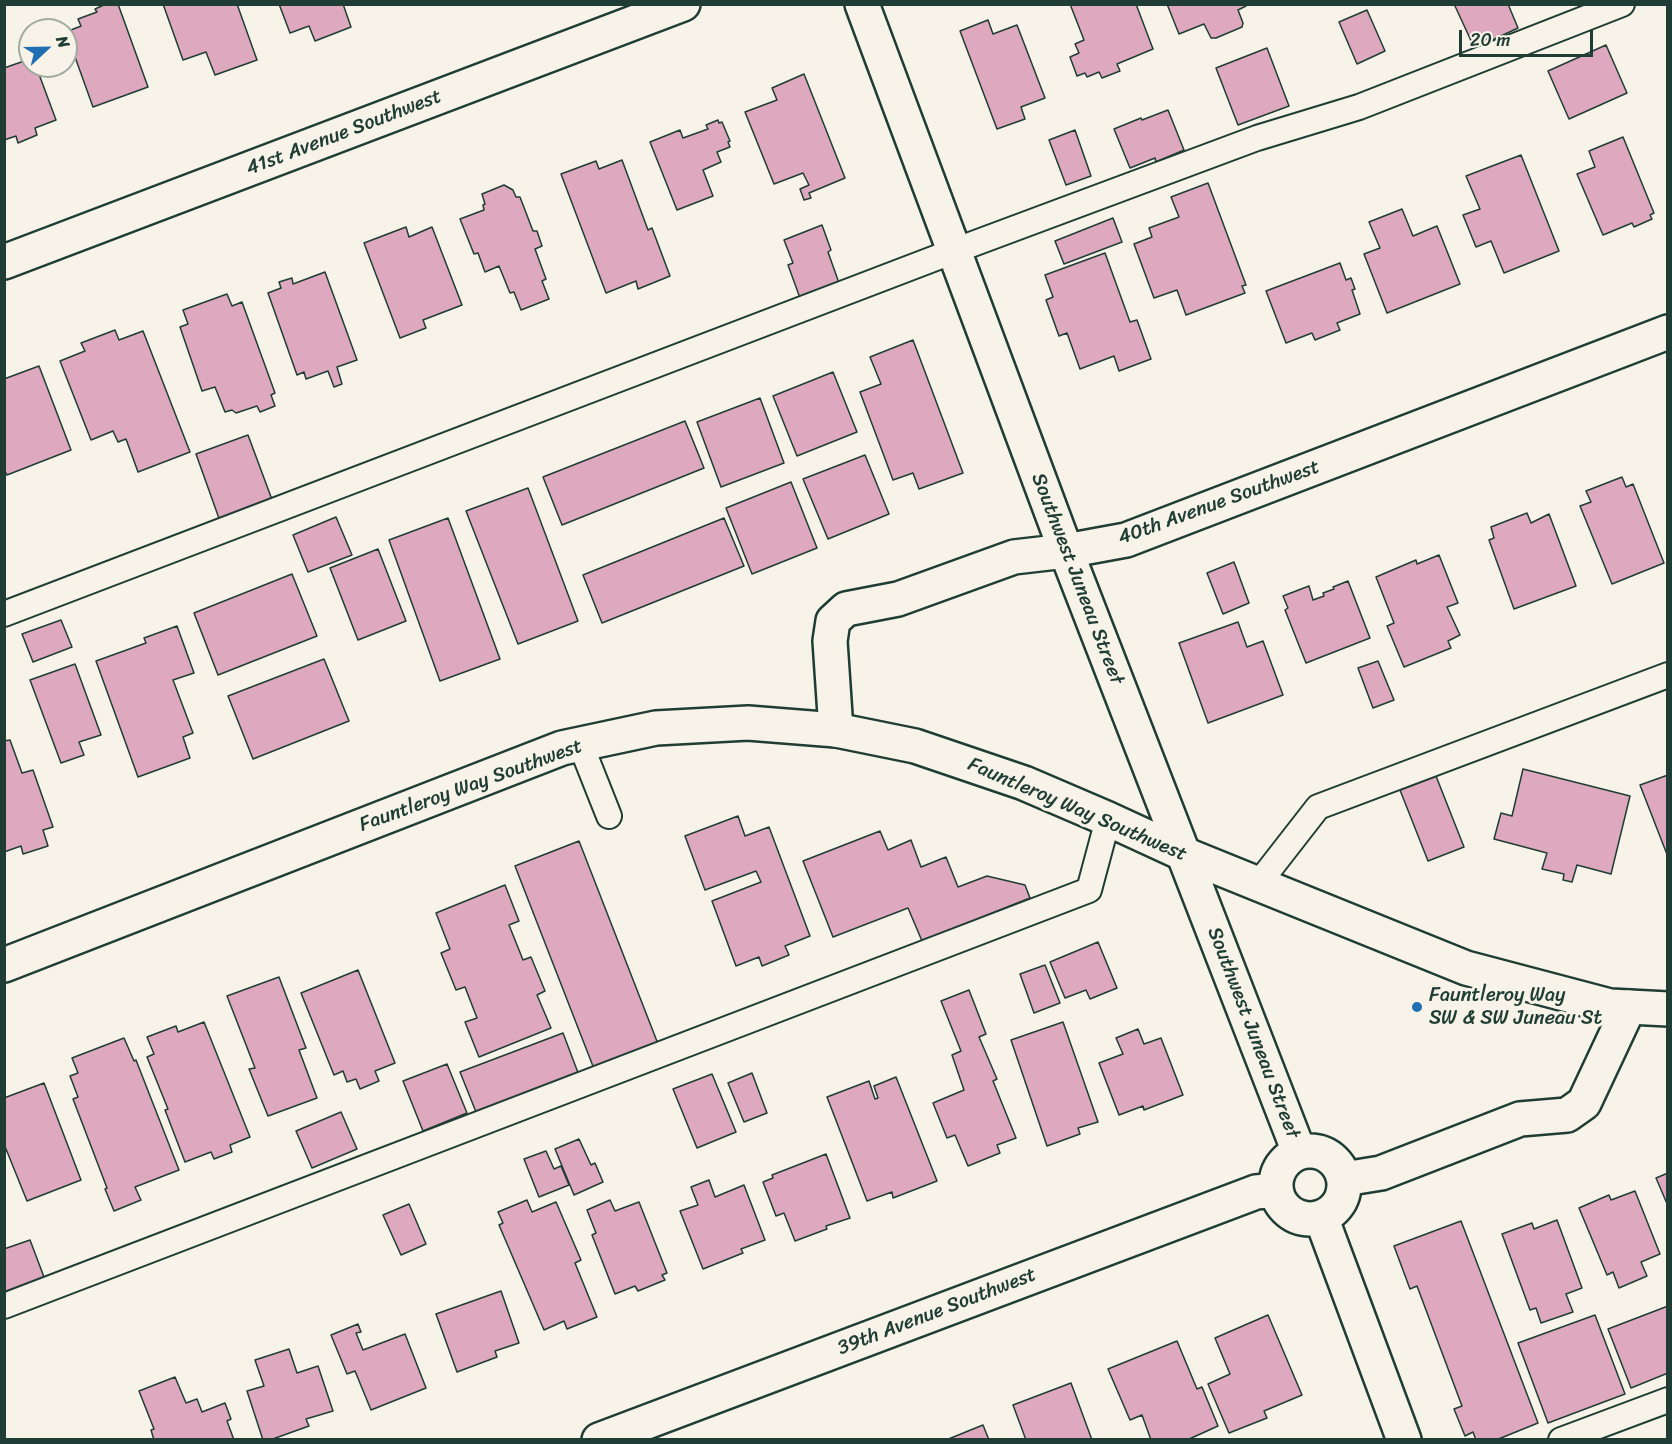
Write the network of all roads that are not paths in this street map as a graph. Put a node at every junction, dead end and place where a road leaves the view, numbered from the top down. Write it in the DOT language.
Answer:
graph roads {
  1 [pos="683,4"];
  2 [pos="862,4"];
  3 [pos="1622,4"];
  4 [pos="954,251"];
  5 [pos="4,262"];
  6 [pos="1668,332"];
  7 [pos="1066,551"];
  8 [pos="4,614"];
  9 [pos="1668,675"];
  10 [pos="836,730"];
  11 [pos="580,743"];
  12 [pos="609,816"];
  13 [pos="1108,819"];
  14 [pos="1184,854"];
  15 [pos="1258,884"];
  16 [pos="4,965"];
  17 [pos="1629,1007"];
  18 [pos="1668,1009"];
  19 [pos="1299,1152"];
  20 [pos="1344,1179"];
  21 [pos="1276,1190"];
  22 [pos="1321,1217"];
  23 [pos="4,1306"];
  24 [pos="1668,1400"];
  25 [pos="599,1440"];
  26 [pos="1404,1440"];
  27 [pos="1561,1440"];
  1 -- 5 [label="street, 41st Avenue Southwest"];
  2 -- 4 [label="street, Southwest Juneau Street"];
  3 -- 4 [label="lane"];
  4 -- 7 [label="street, Southwest Juneau Street"];
  4 -- 8 [label="lane"];
  6 -- 7 [label="street, 40th Avenue Southwest"];
  7 -- 10 [label="street, 40th Avenue Southwest"];
  7 -- 14 [label="street, Southwest Juneau Street"];
  9 -- 15 [label="lane"];
  10 -- 11 [label="street, Fauntleroy Way Southwest"];
  10 -- 13 [label="street, Fauntleroy Way Southwest"];
  11 -- 12 [label="lane"];
  11 -- 16 [label="street, Fauntleroy Way Southwest"];
  13 -- 14 [label="street, Fauntleroy Way Southwest"];
  13 -- 23 [label="lane"];
  14 -- 15 [label="street, Fauntleroy Way Southwest"];
  14 -- 19 [label="street, Southwest Juneau Street"];
  15 -- 17 [label="street, Fauntleroy Way Southwest"];
  17 -- 18 [label="street, Fauntleroy Way Southwest"];
  17 -- 20 [label="street"];
  19 -- 20 [label="street"];
  19 -- 21 [label="street"];
  20 -- 22 [label="street"];
  21 -- 22 [label="street"];
  21 -- 25 [label="street, 39th Avenue Southwest"];
  22 -- 26 [label="street"];
  24 -- 27 [label="lane"];
}
